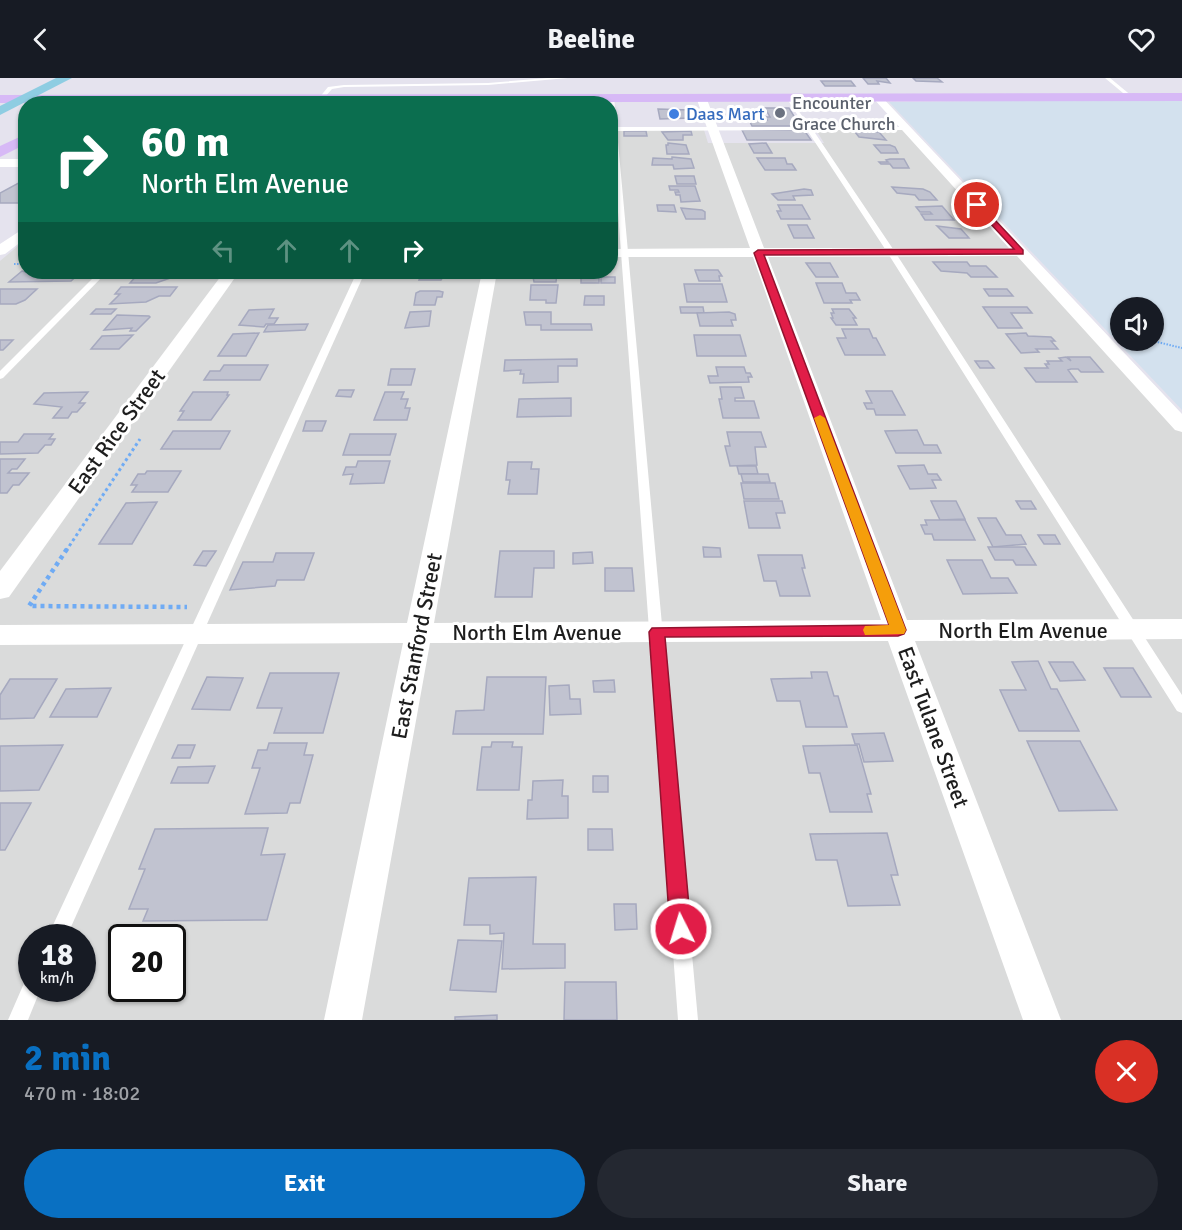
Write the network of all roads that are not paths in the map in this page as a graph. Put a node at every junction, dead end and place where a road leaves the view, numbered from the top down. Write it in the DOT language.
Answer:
graph roads {
  1 [pos="566,78"];
  2 [pos="1107,78"];
  3 [pos="64,79"];
  4 [pos="19,85"];
  5 [pos="30,96"];
  6 [pos="98,96"];
  7 [pos="160,96"];
  8 [pos="323,96"];
  9 [pos="876,96"];
  10 [pos="0,97"];
  11 [pos="18,97"];
  12 [pos="618,97"];
  13 [pos="701,97"];
  14 [pos="788,97"];
  15 [pos="1131,97"];
  16 [pos="1182,97"];
  17 [pos="18,102"];
  18 [pos="0,111"];
  19 [pos="810,128"];
  20 [pos="905,128"];
  21 [pos="618,129"];
  22 [pos="713,129"];
  23 [pos="18,142"];
  24 [pos="0,152"];
  25 [pos="0,163"];
  26 [pos="18,163"];
  27 [pos="18,238"];
  28 [pos="891,252"];
  29 [pos="1020,252"];
  30 [pos="0,253"];
  31 [pos="618,253"];
  32 [pos="758,253"];
  33 [pos="17,255"];
  34 [pos="96,279"];
  35 [pos="226,279"];
  36 [pos="358,279"];
  37 [pos="488,279"];
  38 [pos="0,376"];
  39 [pos="1182,426"];
  40 [pos="0,590"];
  41 [pos="1131,629"];
  42 [pos="1182,629"];
  43 [pos="898,630"];
  44 [pos="657,632"];
  45 [pos="419,633"];
  46 [pos="194,634"];
  47 [pos="0,635"];
  48 [pos="1182,707"];
  49 [pos="62,924"];
  50 [pos="26,1002"];
  51 [pos="18,1020"];
  52 [pos="343,1020"];
  53 [pos="688,1020"];
  54 [pos="1042,1020"];
  1 -- 8 [label="lane"];
  2 -- 15 [label="lane"];
  3 -- 5 [label="highway"];
  4 -- 10 [label="highway"];
  6 -- 7 [label="street"];
  9 -- 14 [label="street"];
  9 -- 15 [label="street"];
  9 -- 20 [label="street"];
  10 -- 11 [label="street"];
  12 -- 13 [label="street"];
  13 -- 14 [label="street"];
  13 -- 22 [label="street, East Tulane Street"];
  14 -- 19 [label="lane"];
  15 -- 16 [label="street"];
  17 -- 18 [label="highway"];
  19 -- 20 [label="lane"];
  19 -- 22 [label="lane"];
  19 -- 28 [label="lane"];
  20 -- 29 [label="street"];
  21 -- 22 [label="lane"];
  22 -- 32 [label="street, East Tulane Street"];
  23 -- 24 [label="street"];
  25 -- 26 [label="street"];
  27 -- 30 [label="street"];
  28 -- 29 [label="street"];
  28 -- 32 [label="street"];
  28 -- 41 [label="lane"];
  29 -- 39 [label="street"];
  30 -- 33 [label="street"];
  31 -- 32 [label="street"];
  31 -- 44 [label="lane"];
  32 -- 43 [label="street, East Tulane Street"];
  34 -- 38 [label="lane"];
  35 -- 40 [label="street, East Rice Street"];
  36 -- 46 [label="lane"];
  37 -- 45 [label="street, East Stanford Street"];
  41 -- 42 [label="street, North Elm Avenue"];
  41 -- 43 [label="street, North Elm Avenue"];
  41 -- 48 [label="lane"];
  43 -- 44 [label="street, North Elm Avenue"];
  43 -- 54 [label="street, East Tulane Street"];
  44 -- 45 [label="street, North Elm Avenue"];
  44 -- 53 [label="lane"];
  45 -- 46 [label="street, North Elm Avenue"];
  45 -- 52 [label="street, East Stanford Street"];
  46 -- 47 [label="street, North Elm Avenue"];
  46 -- 49 [label="lane"];
  50 -- 51 [label="lane"];
}
